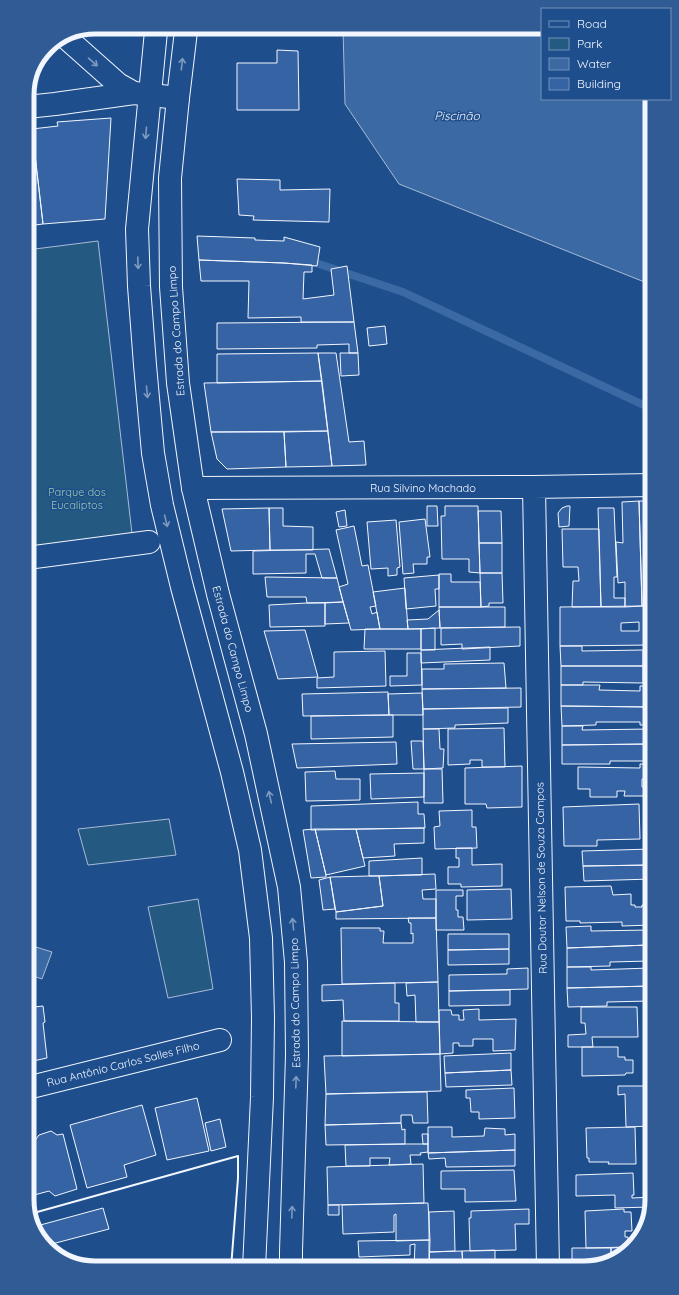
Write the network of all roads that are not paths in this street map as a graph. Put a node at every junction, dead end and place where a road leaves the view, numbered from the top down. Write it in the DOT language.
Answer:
graph roads {
  1 [pos="155,34"];
  2 [pos="186,34"];
  3 [pos="69,40"];
  4 [pos="142,94"];
  5 [pos="178,98"];
  6 [pos="34,106"];
  7 [pos="645,485"];
  8 [pos="534,487"];
  9 [pos="193,488"];
  10 [pos="149,542"];
  11 [pos="34,557"];
  12 [pos="220,1040"];
  13 [pos="34,1086"];
  14 [pos="254,1261"];
  15 [pos="292,1261"];
  16 [pos="548,1261"];
  1 -- 4 [label="main road"];
  5 -- 2 [label="main road, Estrada do Campo Limpo, one-way"];
  3 -- 4 [label="main road, one-way"];
  4 -- 5 [label="main road"];
  4 -- 6 [label="main road"];
  4 -- 14 [label="main road, one-way"];
  5 -- 9 [label="main road, Estrada do Campo Limpo"];
  7 -- 8 [label="main road, Rua Silvino Machado"];
  8 -- 9 [label="main road, Rua Silvino Machado"];
  8 -- 16 [label="main road, Rua Doutor Nelson de Souza Campos"];
  15 -- 9 [label="main road, Estrada do Campo Limpo, one-way"];
  10 -- 11 [label="main road"];
  12 -- 13 [label="main road, Rua Antônio Carlos Salles Filho"];
}
